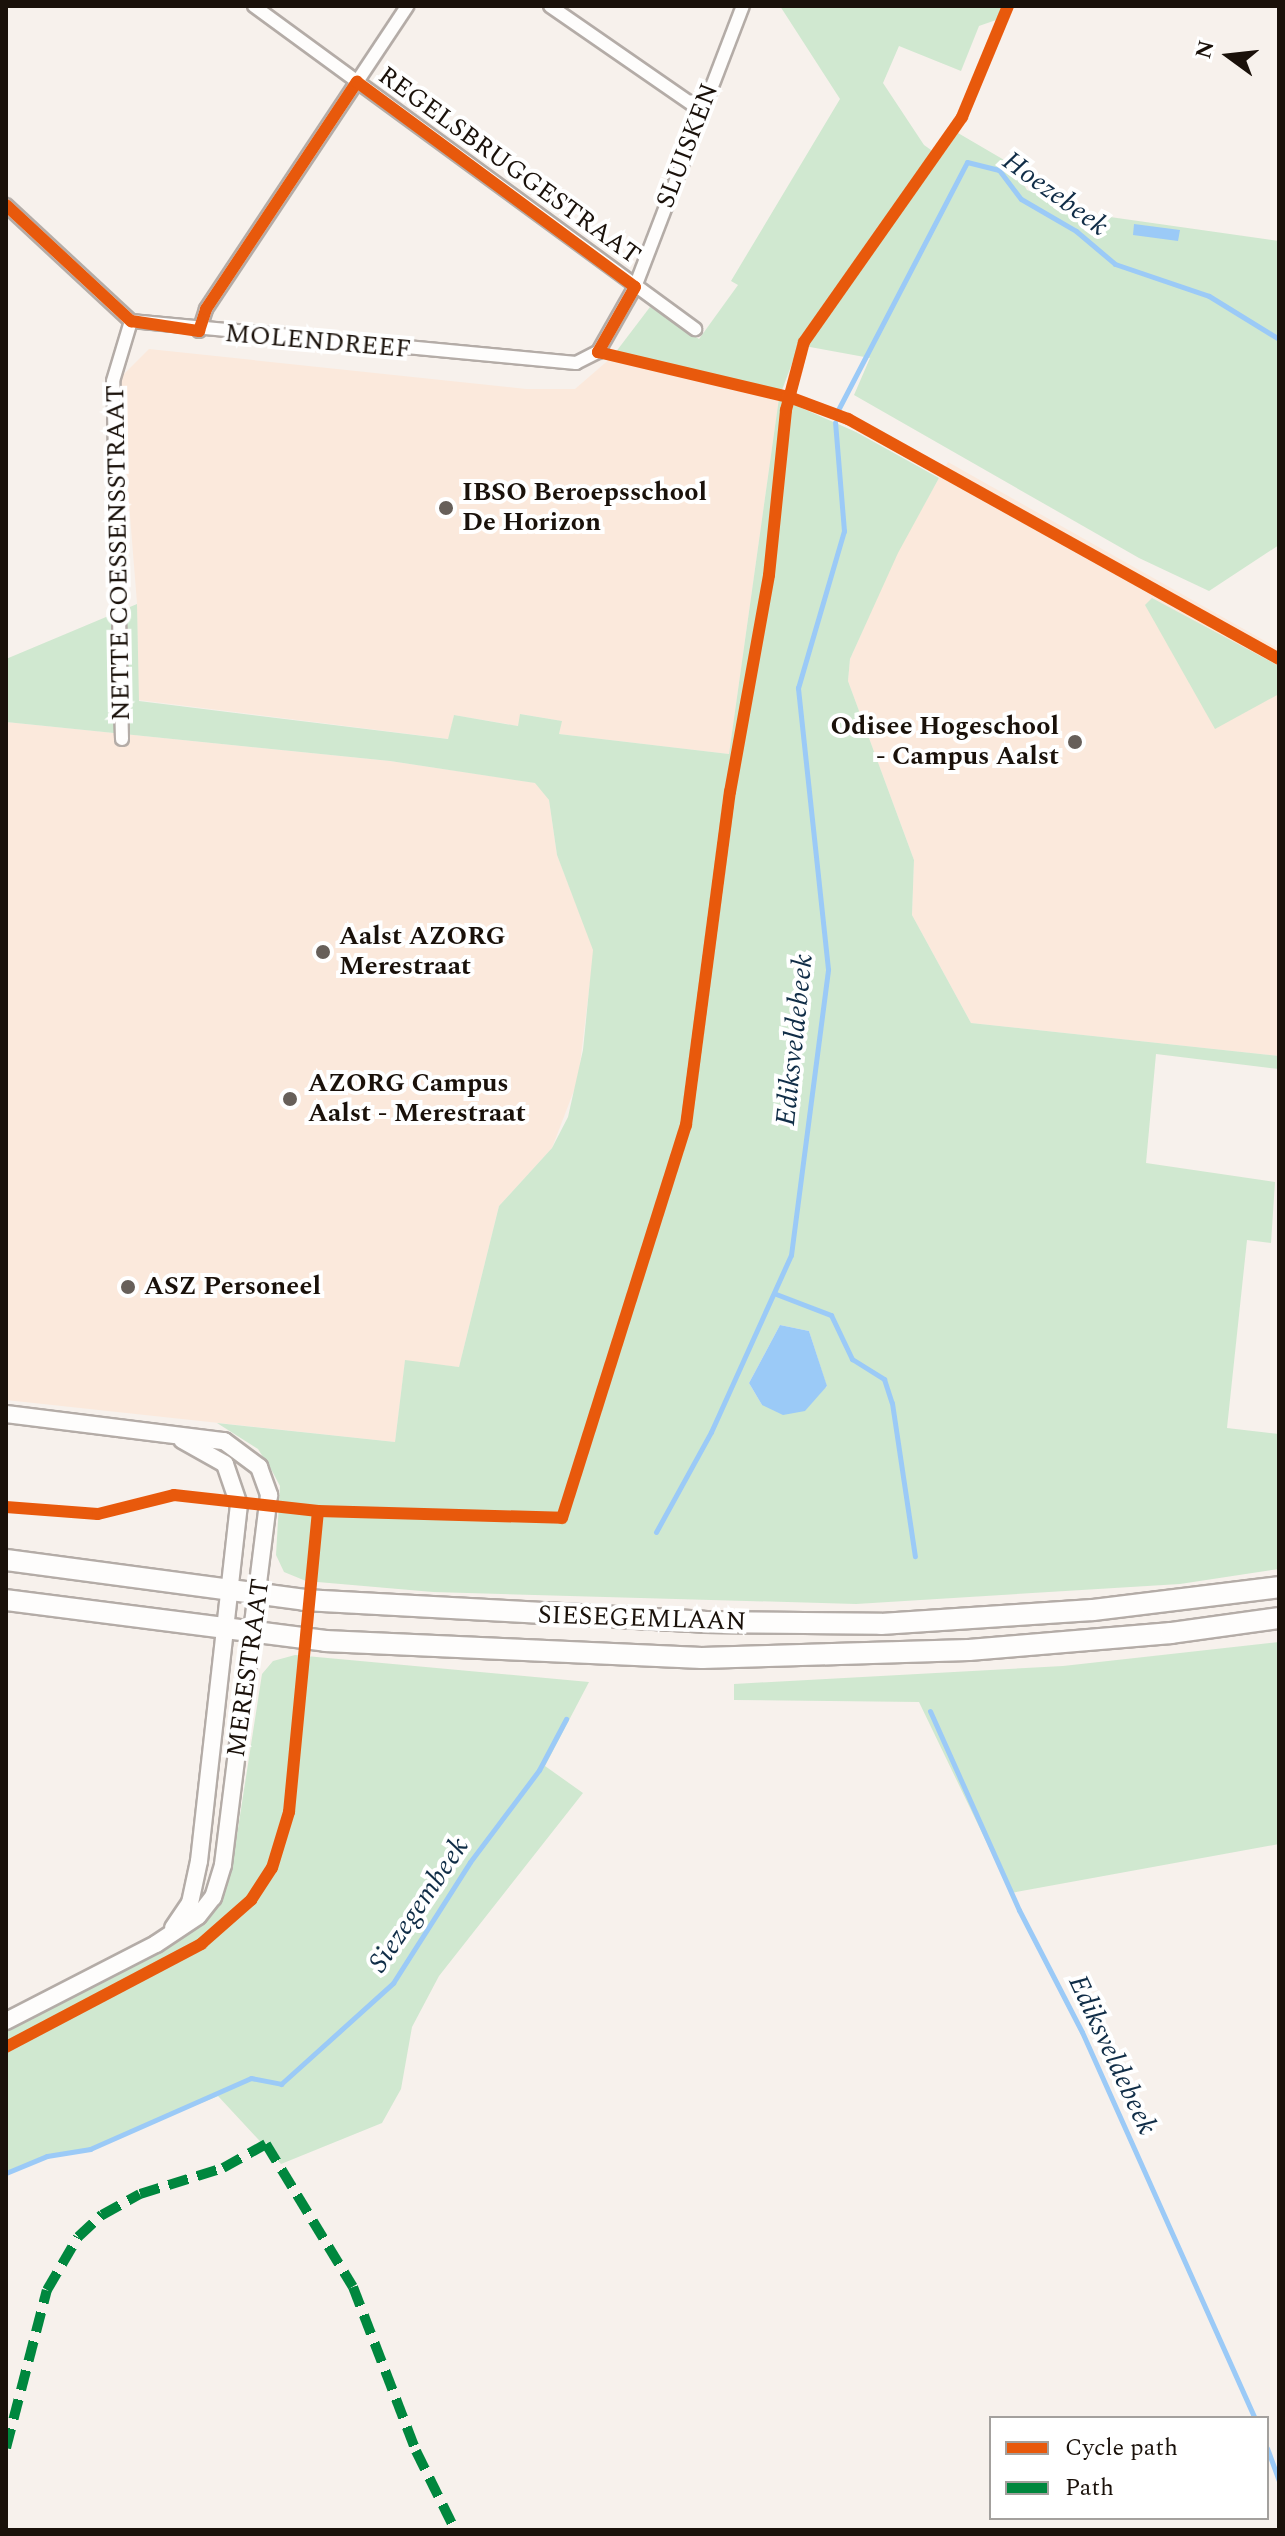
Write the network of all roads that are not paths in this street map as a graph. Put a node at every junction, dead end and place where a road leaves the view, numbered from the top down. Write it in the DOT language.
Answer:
graph roads {
  1 [pos="254,6"];
  2 [pos="407,6"];
  3 [pos="550,6"];
  4 [pos="743,6"];
  5 [pos="357,82"];
  6 [pos="700,110"];
  7 [pos="6,205"];
  8 [pos="635,287"];
  9 [pos="131,321"];
  10 [pos="695,329"];
  11 [pos="199,331"];
  12 [pos="122,739"];
  13 [pos="6,1414"];
  14 [pos="165,1434"];
  15 [pos="6,1560"];
  16 [pos="1279,1587"];
  17 [pos="228,1589"];
  18 [pos="259,1593"];
  19 [pos="6,1600"];
  20 [pos="1279,1618"];
  21 [pos="224,1631"];
  22 [pos="254,1635"];
  23 [pos="156,1944"];
  24 [pos="6,2021"];
  1 -- 5 [label="street, REGELSBRUGGESTRAAT"];
  2 -- 5 [label="street"];
  3 -- 6 [label="street"];
  4 -- 6 [label="street, SLUISKEN"];
  5 -- 8 [label="street, REGELSBRUGGESTRAAT"];
  5 -- 11 [label="street"];
  6 -- 8 [label="street, SLUISKEN"];
  7 -- 9 [label="street"];
  8 -- 10 [label="street, REGELSBRUGGESTRAAT"];
  8 -- 11 [label="street, MOLENDREEF"];
  9 -- 11 [label="street, MOLENDREEF"];
  9 -- 12 [label="street, NETTE COESSENSSTRAAT"];
  13 -- 14 [label="street, MERESTRAAT"];
  14 -- 17 [label="street, MERESTRAAT"];
  14 -- 18 [label="street, MERESTRAAT"];
  15 -- 17 [label="highway, SIESEGEMLAAN"];
  16 -- 18 [label="highway, SIESEGEMLAAN"];
  17 -- 18 [label="highway, SIESEGEMLAAN"];
  17 -- 21 [label="street, MERESTRAAT"];
  18 -- 22 [label="street, MERESTRAAT"];
  19 -- 21 [label="highway, SIESEGEMLAAN"];
  20 -- 22 [label="highway, SIESEGEMLAAN"];
  21 -- 22 [label="highway, SIESEGEMLAAN"];
  21 -- 23 [label="street, MERESTRAAT"];
  22 -- 23 [label="street, MERESTRAAT"];
  23 -- 24 [label="street, MERESTRAAT"];
}
